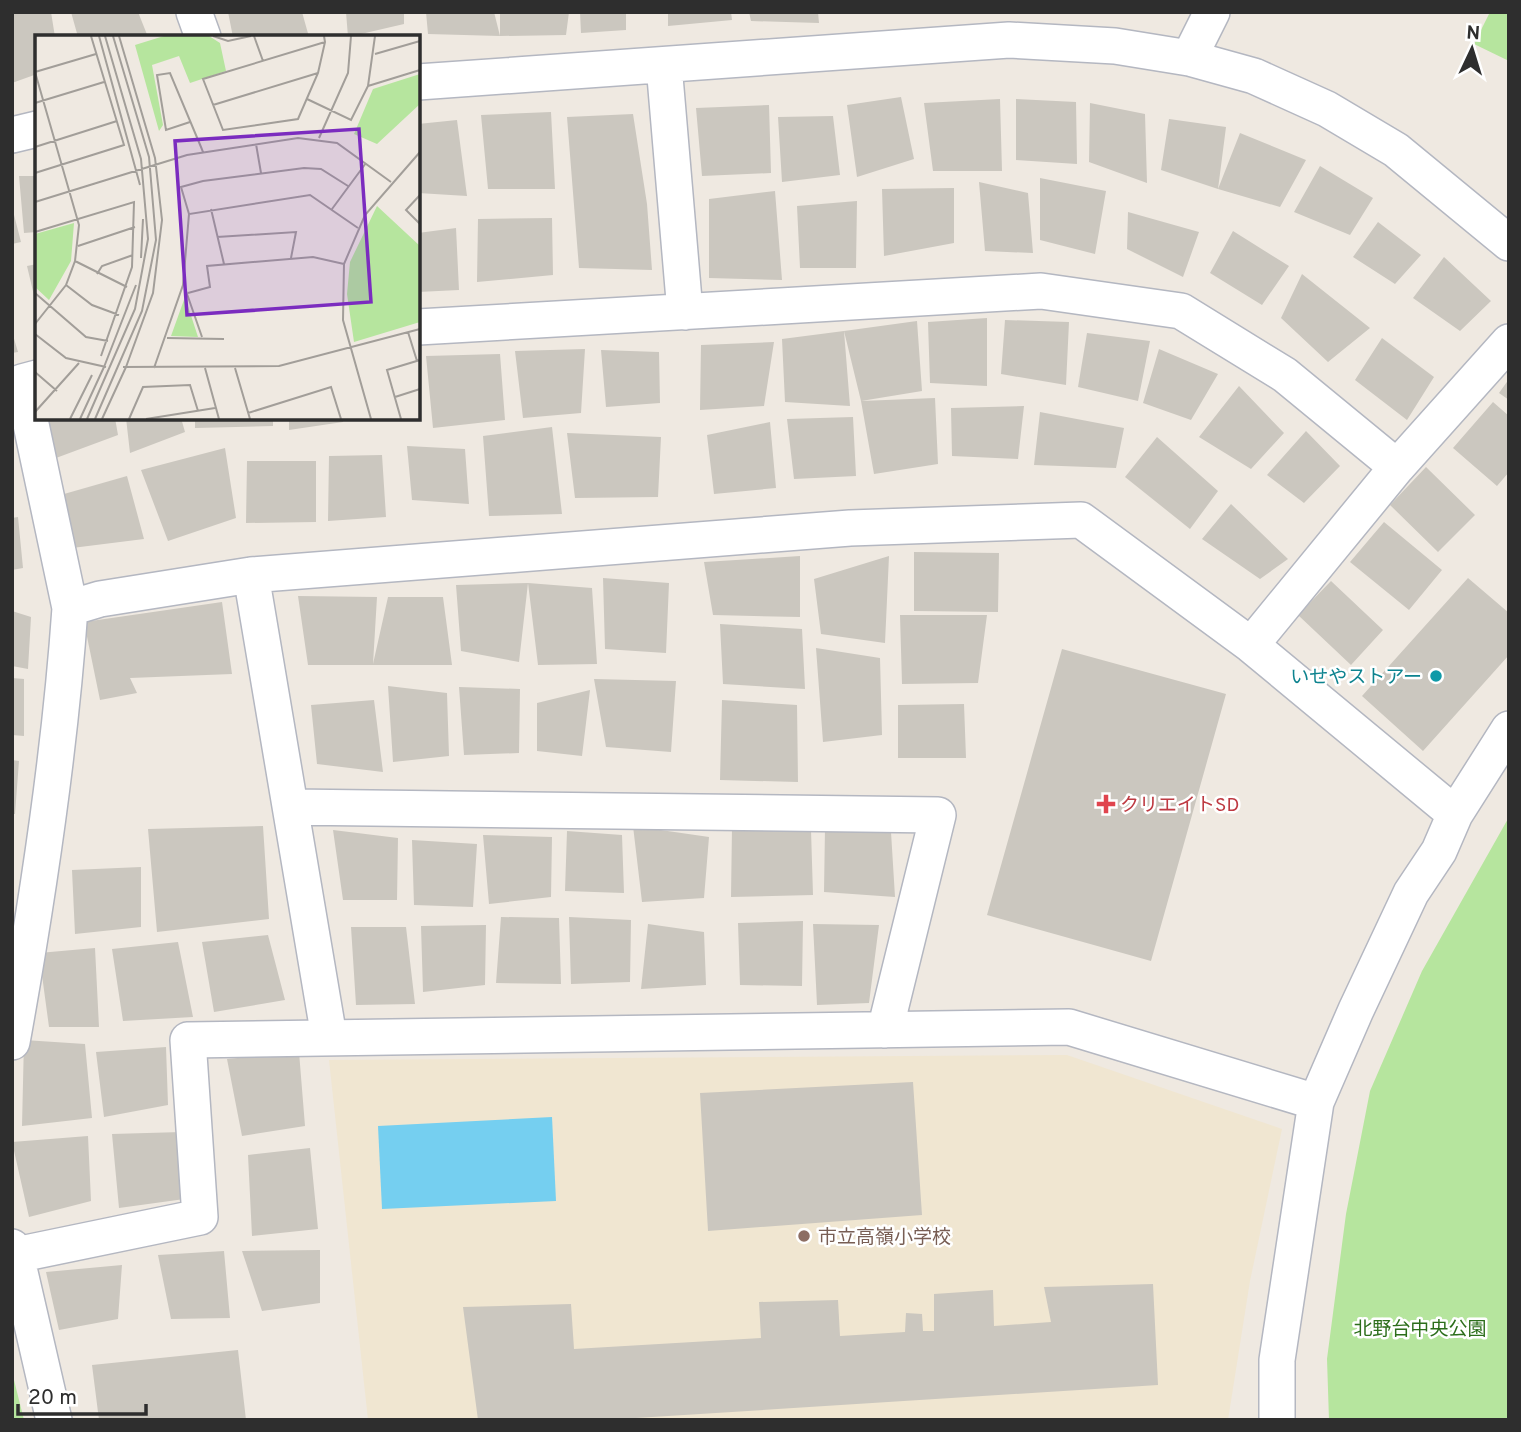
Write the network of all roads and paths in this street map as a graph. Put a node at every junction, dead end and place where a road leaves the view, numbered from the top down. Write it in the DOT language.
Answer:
graph roads {
  1 [pos="194,12"];
  2 [pos="1212,12"];
  3 [pos="202,35"];
  4 [pos="1189,58"];
  5 [pos="664,65"];
  6 [pos="420,82"];
  7 [pos="35,129"];
  8 [pos="12,135"];
  9 [pos="1509,243"];
  10 [pos="685,312"];
  11 [pos="420,327"];
  12 [pos="1509,342"];
  13 [pos="35,379"];
  14 [pos="1397,467"];
  15 [pos="251,575"];
  16 [pos="70,608"];
  17 [pos="1251,645"];
  18 [pos="1509,729"];
  19 [pos="290,807"];
  20 [pos="1455,814"];
  21 [pos="885,1030"];
  22 [pos="329,1037"];
  23 [pos="12,1042"];
  24 [pos="1316,1102"];
  25 [pos="14,1251"];
  26 [pos="54,1420"];
  27 [pos="1276,1420"];
  1 -- 3 [label="street"];
  2 -- 4 [label="street"];
  4 -- 5 [label="street"];
  4 -- 9 [label="street"];
  5 -- 6 [label="street"];
  5 -- 10 [label="street"];
  7 -- 8 [label="street"];
  10 -- 11 [label="street"];
  10 -- 14 [label="street"];
  12 -- 14 [label="street"];
  13 -- 16 [label="street"];
  14 -- 17 [label="street"];
  15 -- 16 [label="street"];
  15 -- 17 [label="street"];
  15 -- 19 [label="street"];
  16 -- 23 [label="street"];
  17 -- 20 [label="street"];
  18 -- 20 [label="street"];
  19 -- 21 [label="street"];
  19 -- 22 [label="street"];
  20 -- 24 [label="street"];
  21 -- 22 [label="street"];
  21 -- 24 [label="street"];
  22 -- 25 [label="street"];
  24 -- 27 [label="street"];
  25 -- 26 [label="street"];
}
